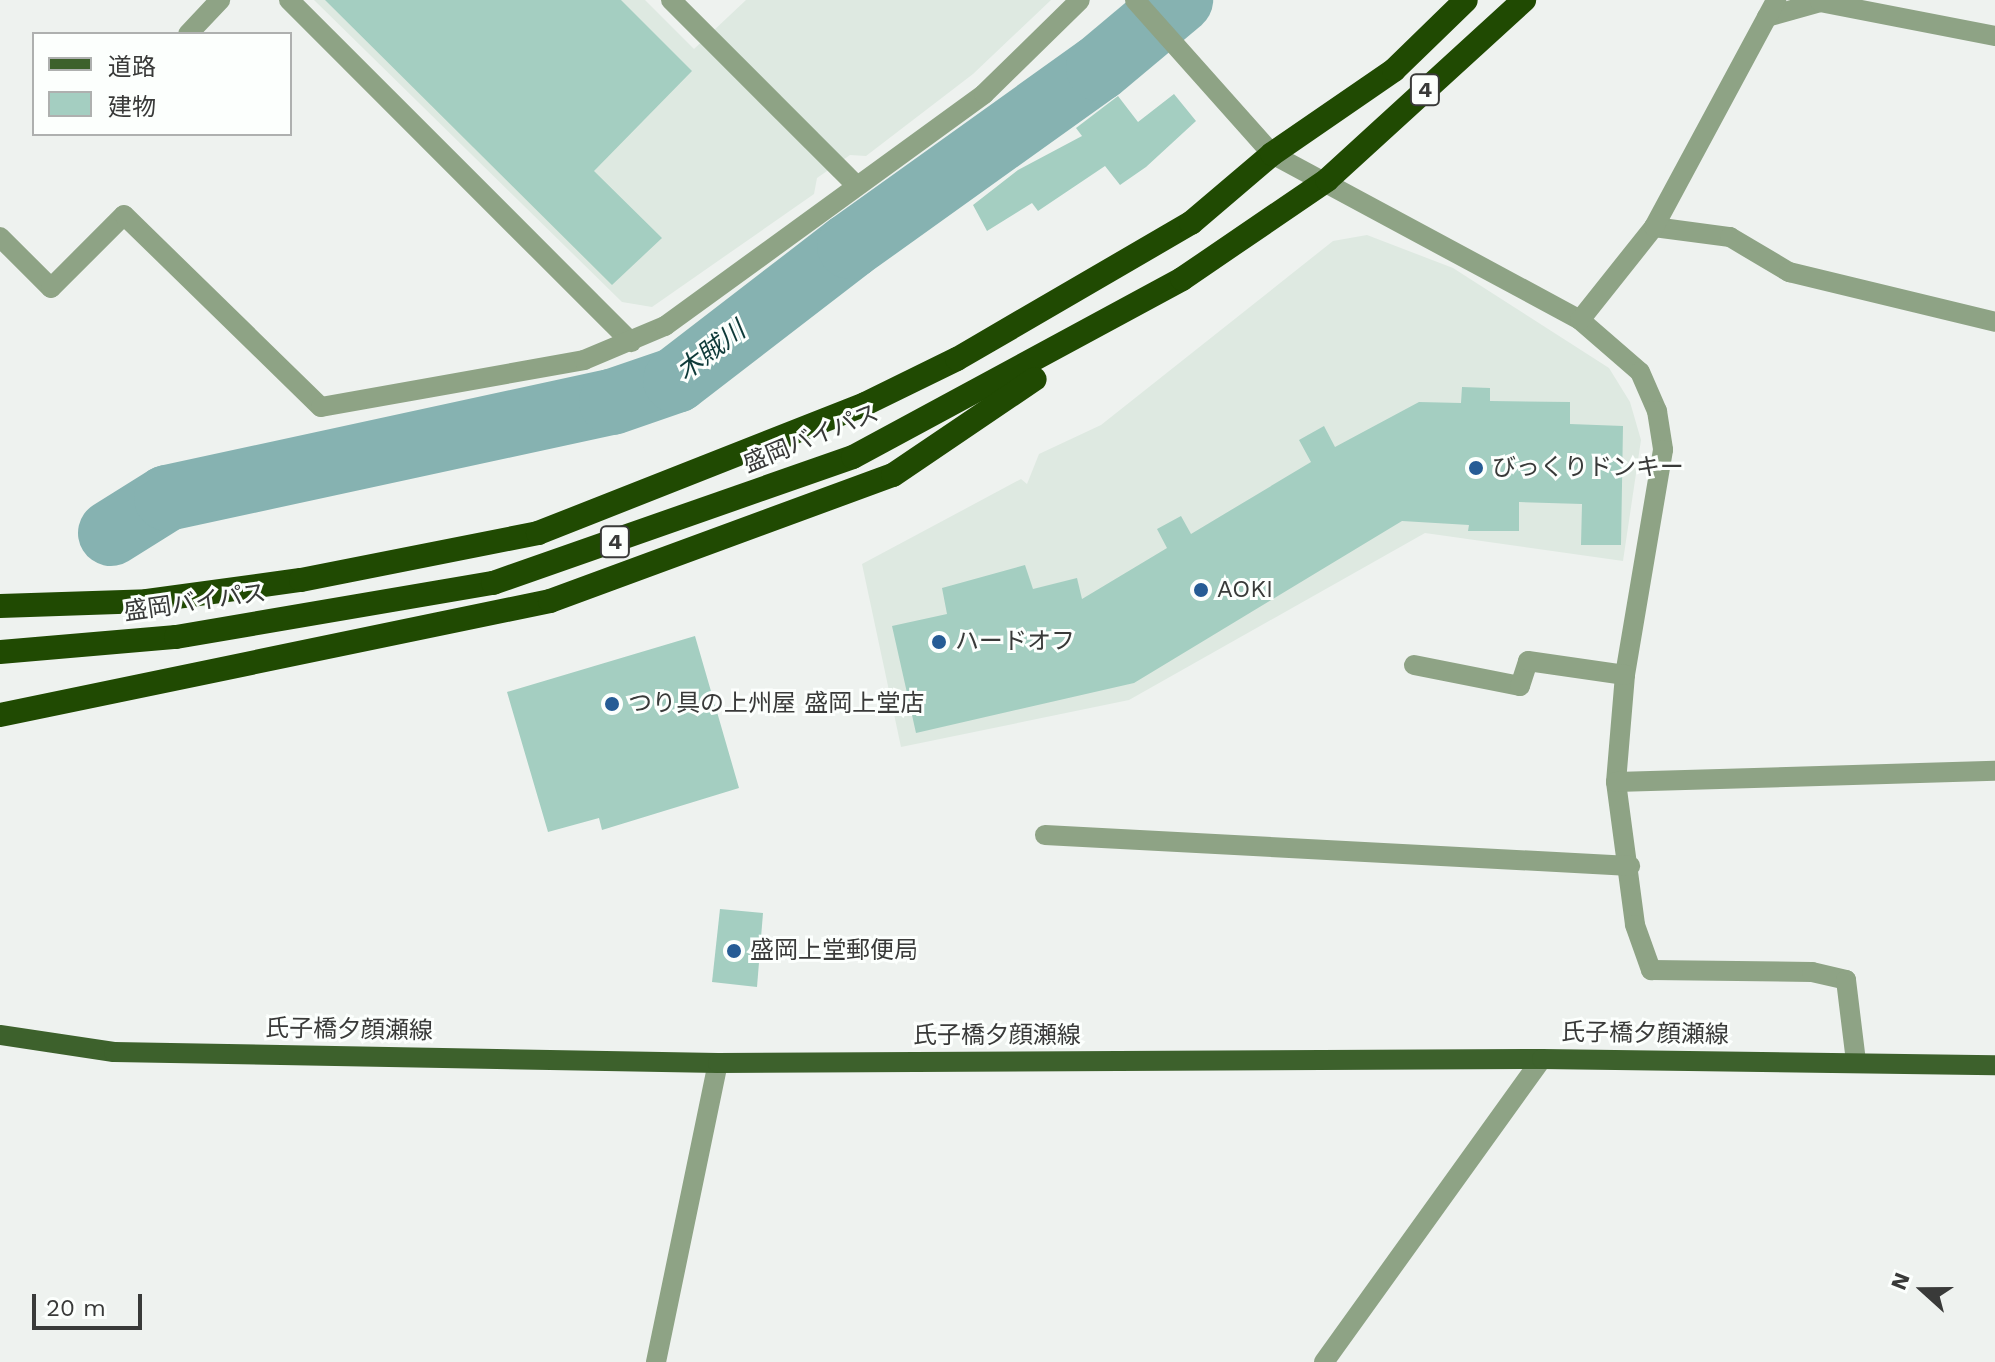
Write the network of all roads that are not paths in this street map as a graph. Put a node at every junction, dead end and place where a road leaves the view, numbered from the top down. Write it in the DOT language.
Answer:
graph roads {
  1 [pos="220,0"];
  2 [pos="289,0"];
  3 [pos="671,0"];
  4 [pos="1080,0"];
  5 [pos="1135,0"];
  6 [pos="1466,0"];
  7 [pos="1524,0"];
  8 [pos="1771,9"];
  9 [pos="190,32"];
  10 [pos="1995,36"];
  11 [pos="1272,154"];
  12 [pos="1327,180"];
  13 [pos="856,185"];
  14 [pos="1654,227"];
  15 [pos="0,237"];
  16 [pos="1182,279"];
  17 [pos="1580,320"];
  18 [pos="1995,322"];
  19 [pos="631,342"];
  20 [pos="0,606"];
  21 [pos="0,652"];
  22 [pos="1414,665"];
  23 [pos="1625,675"];
  24 [pos="0,715"];
  25 [pos="1995,771"];
  26 [pos="1616,782"];
  27 [pos="1045,835"];
  28 [pos="1630,866"];
  29 [pos="0,1035"];
  30 [pos="1542,1059"];
  31 [pos="1856,1062"];
  32 [pos="718,1063"];
  33 [pos="1995,1065"];
  34 [pos="656,1362"];
  35 [pos="1324,1362"];
  1 -- 9 [label="street"];
  2 -- 19 [label="street"];
  3 -- 13 [label="street"];
  4 -- 13 [label="street"];
  5 -- 11 [label="street"];
  6 -- 11 [label="highway, 盛岡バイパス / 4"];
  7 -- 12 [label="highway, 盛岡バイパス / 4"];
  8 -- 10 [label="street"];
  8 -- 14 [label="street"];
  11 -- 12 [label="street"];
  11 -- 20 [label="highway, 盛岡バイパス / 4"];
  12 -- 16 [label="highway, 盛岡バイパス / 4"];
  12 -- 17 [label="street"];
  13 -- 19 [label="street"];
  14 -- 17 [label="street"];
  14 -- 18 [label="street"];
  15 -- 19 [label="street"];
  16 -- 21 [label="highway, 盛岡バイパス / 4"];
  16 -- 24 [label="highway"];
  17 -- 23 [label="street"];
  22 -- 23 [label="street"];
  23 -- 26 [label="street"];
  25 -- 26 [label="street"];
  26 -- 28 [label="street"];
  27 -- 28 [label="street"];
  28 -- 31 [label="street"];
  29 -- 32 [label="main road, 氏子橋夕顔瀬線"];
  30 -- 31 [label="main road, 氏子橋夕顔瀬線"];
  30 -- 32 [label="main road, 氏子橋夕顔瀬線"];
  30 -- 35 [label="street"];
  31 -- 33 [label="main road, 氏子橋夕顔瀬線"];
  32 -- 34 [label="street"];
}
